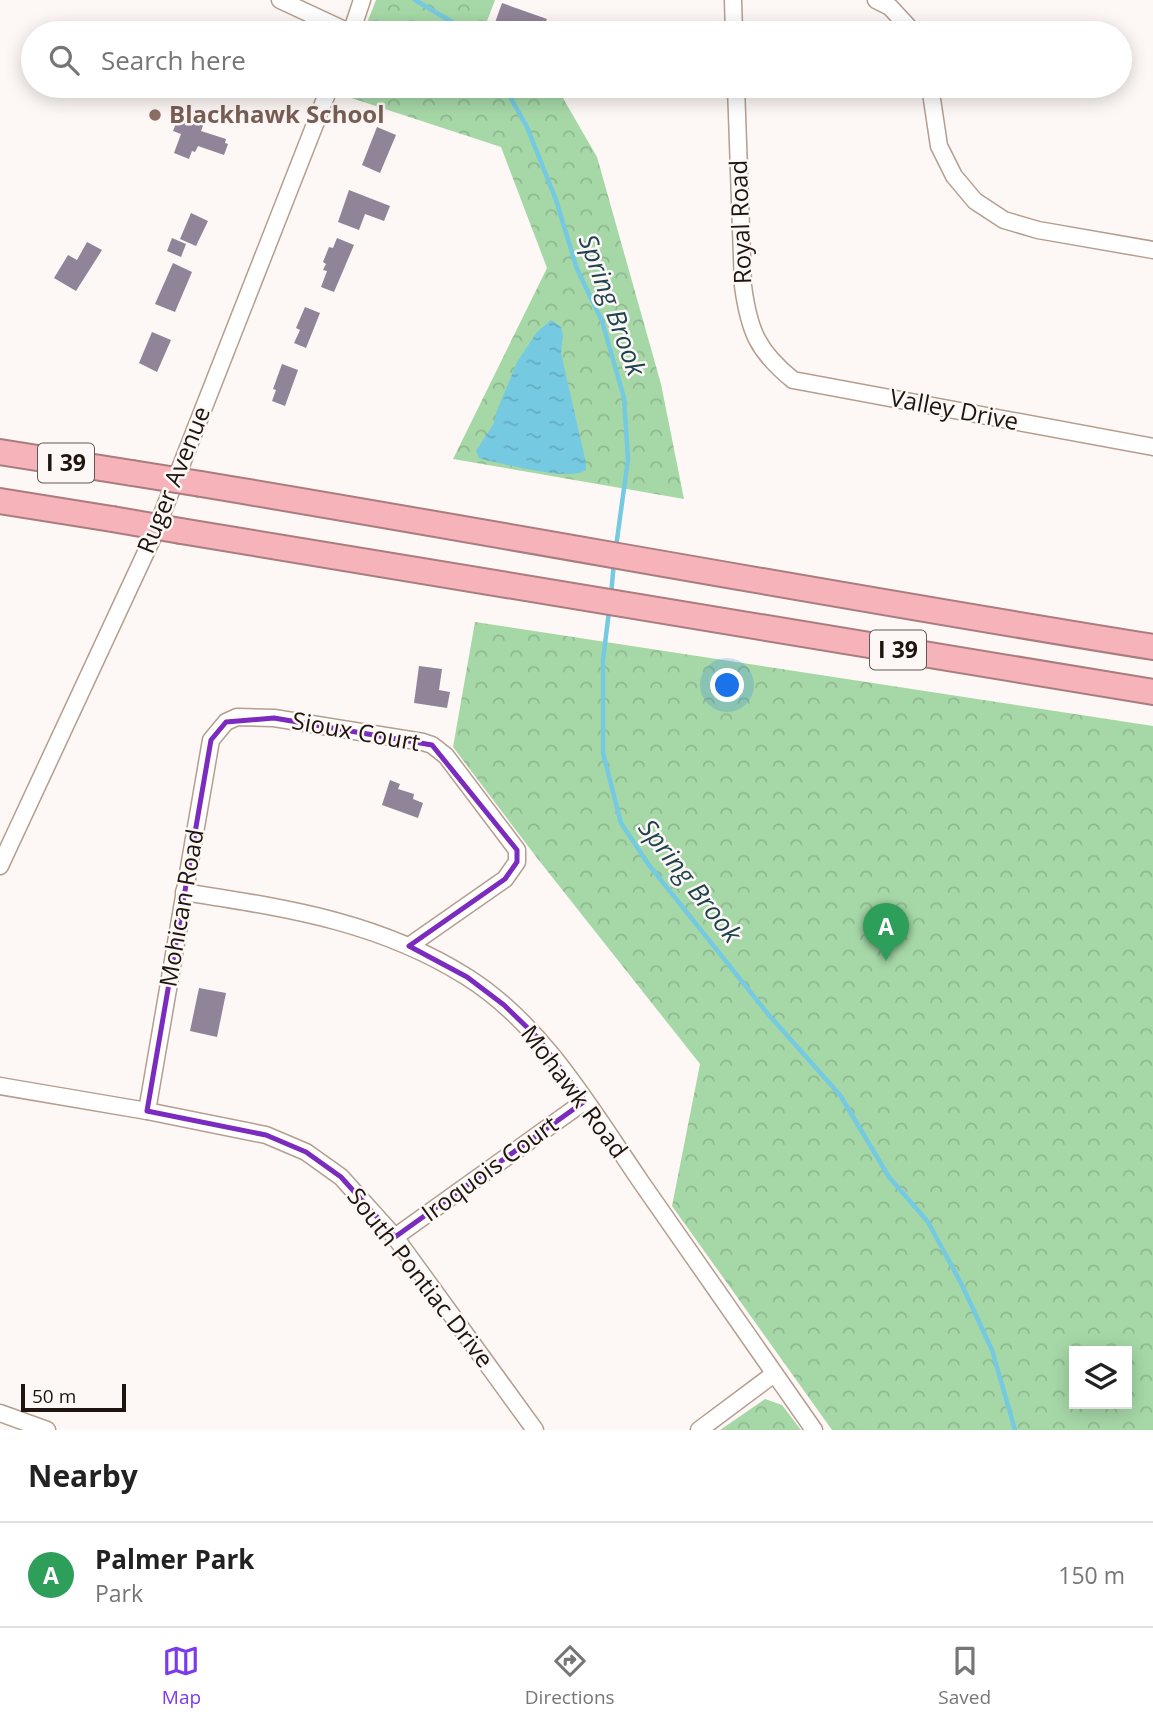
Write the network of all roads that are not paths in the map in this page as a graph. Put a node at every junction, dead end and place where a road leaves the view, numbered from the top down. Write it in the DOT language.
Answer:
graph roads {
  1 [pos="279,0"];
  2 [pos="733,0"];
  3 [pos="876,0"];
  4 [pos="362,1"];
  5 [pos="325,21"];
  6 [pos="355,21"];
  7 [pos="734,21"];
  8 [pos="903,21"];
  9 [pos="325,98"];
  10 [pos="736,98"];
  11 [pos="932,98"];
  12 [pos="1153,250"];
  13 [pos="765,354"];
  14 [pos="1153,447"];
  15 [pos="0,452"];
  16 [pos="0,501"];
  17 [pos="1153,647"];
  18 [pos="1153,692"];
  19 [pos="237,717"];
  20 [pos="0,866"];
  21 [pos="184,892"];
  22 [pos="408,946"];
  23 [pos="0,1086"];
  24 [pos="585,1101"];
  25 [pos="147,1111"];
  26 [pos="395,1237"];
  27 [pos="774,1374"];
  28 [pos="0,1413"];
  29 [pos="47,1430"];
  30 [pos="535,1430"];
  31 [pos="699,1430"];
  32 [pos="814,1430"];
  1 -- 5 [label="street"];
  2 -- 7 [label="street"];
  3 -- 8 [label="street"];
  4 -- 6 [label="street"];
  9 -- 20 [label="street, Ruger Avenue"];
  10 -- 13 [label="street, Royal Road"];
  11 -- 12 [label="street"];
  13 -- 14 [label="street, Valley Drive"];
  15 -- 17 [label="highway, I 39, bridge"];
  16 -- 18 [label="highway, I 39, bridge"];
  19 -- 21 [label="street, Mohican Road"];
  19 -- 22 [label="street, Sioux Court"];
  21 -- 22 [label="street, Mohawk Road"];
  21 -- 25 [label="street, Mohican Road"];
  22 -- 24 [label="street, Mohawk Road"];
  23 -- 25 [label="street, South Pontiac Drive"];
  24 -- 26 [label="street, Iroquois Court"];
  24 -- 27 [label="street, Mohawk Road"];
  25 -- 26 [label="street, South Pontiac Drive"];
  26 -- 30 [label="street, South Pontiac Drive"];
  27 -- 31 [label="street"];
  27 -- 32 [label="street, Mohawk Road"];
  28 -- 29 [label="street"];
}
